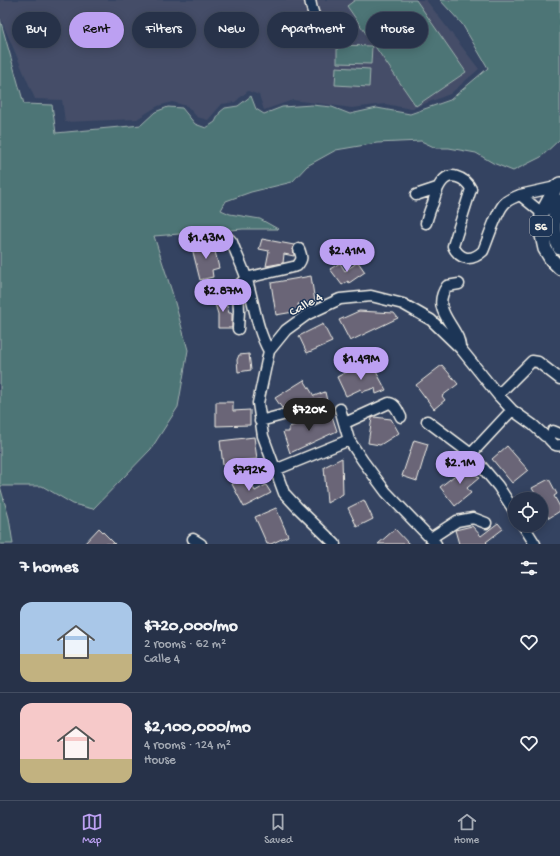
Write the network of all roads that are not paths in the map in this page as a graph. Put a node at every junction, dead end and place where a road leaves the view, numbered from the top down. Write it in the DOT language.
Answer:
graph roads {
  1 [pos="310,0"];
  2 [pos="312,12"];
  3 [pos="558,186"];
  4 [pos="437,188"];
  5 [pos="416,195"];
  6 [pos="520,195"];
  7 [pos="560,201"];
  8 [pos="542,212"];
  9 [pos="426,223"];
  10 [pos="212,237"];
  11 [pos="560,248"];
  12 [pos="299,249"];
  13 [pos="560,268"];
  14 [pos="246,278"];
  15 [pos="459,284"];
  16 [pos="238,329"];
  17 [pos="461,349"];
  18 [pos="269,351"];
  19 [pos="560,379"];
  20 [pos="498,395"];
  21 [pos="320,405"];
  22 [pos="340,409"];
  23 [pos="512,410"];
  24 [pos="401,417"];
  25 [pos="260,421"];
  26 [pos="427,421"];
  27 [pos="345,423"];
  28 [pos="551,434"];
  29 [pos="349,440"];
  30 [pos="560,445"];
  31 [pos="470,454"];
  32 [pos="276,470"];
  33 [pos="508,501"];
  34 [pos="486,523"];
  35 [pos="527,532"];
  36 [pos="433,541"];
  37 [pos="335,544"];
  38 [pos="535,544"];
  1 -- 2 [label="street"];
  3 -- 6 [label="street"];
  3 -- 8 [label="main road, 56"];
  4 -- 5 [label="street"];
  4 -- 6 [label="street"];
  4 -- 9 [label="street"];
  6 -- 8 [label="street"];
  7 -- 11 [label="main road, 56"];
  8 -- 13 [label="main road, 56"];
  10 -- 14 [label="street"];
  12 -- 14 [label="street"];
  14 -- 16 [label="street"];
  14 -- 18 [label="street"];
  15 -- 17 [label="street"];
  17 -- 18 [label="street, Calle 4"];
  17 -- 20 [label="street, Calle 4"];
  18 -- 25 [label="street, Calle 4"];
  19 -- 20 [label="street"];
  20 -- 23 [label="street, Calle 4"];
  21 -- 25 [label="street"];
  22 -- 27 [label="street"];
  23 -- 28 [label="street, Calle 4"];
  23 -- 31 [label="street"];
  24 -- 27 [label="street"];
  25 -- 32 [label="street, Calle 4"];
  26 -- 31 [label="street"];
  27 -- 29 [label="street"];
  28 -- 30 [label="street, Calle 4"];
  29 -- 32 [label="street"];
  29 -- 36 [label="street"];
  31 -- 33 [label="street"];
  32 -- 37 [label="street, Calle 4"];
  34 -- 36 [label="street"];
  35 -- 38 [label="street"];
}
